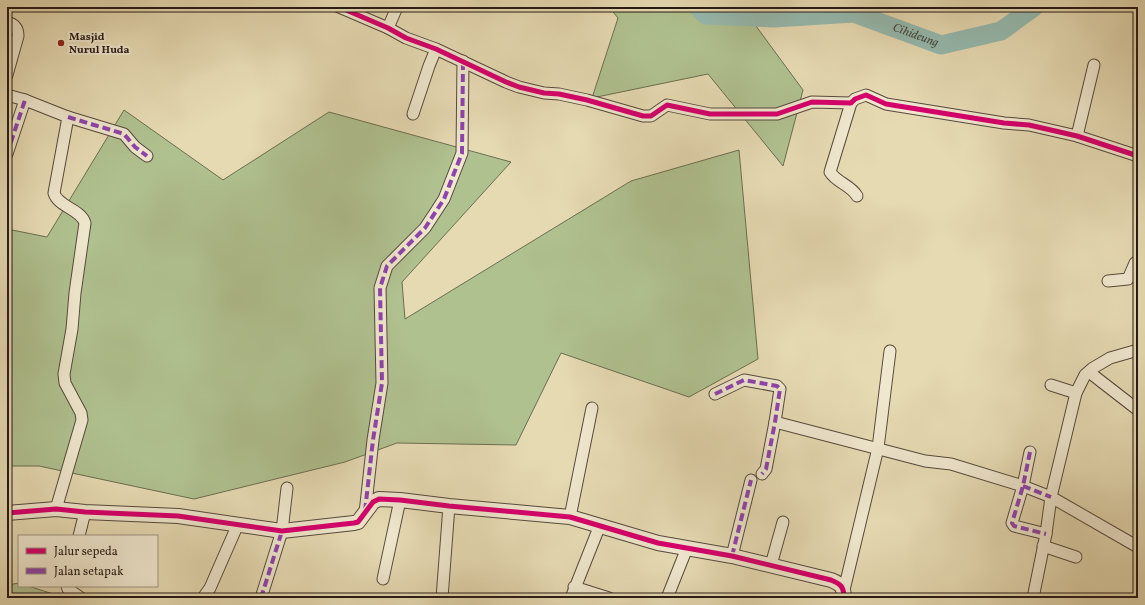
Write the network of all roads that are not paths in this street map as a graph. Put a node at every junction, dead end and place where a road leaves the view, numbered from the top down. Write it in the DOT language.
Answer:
graph roads {
  1 [pos="339,7"];
  2 [pos="397,7"];
  3 [pos="7,22"];
  4 [pos="388,28"];
  5 [pos="436,49"];
  6 [pos="464,61"];
  7 [pos="1094,65"];
  8 [pos="7,75"];
  9 [pos="7,95"];
  10 [pos="25,100"];
  11 [pos="851,103"];
  12 [pos="413,114"];
  13 [pos="68,117"];
  14 [pos="1077,136"];
  15 [pos="7,154"];
  16 [pos="1137,154"];
  17 [pos="147,156"];
  18 [pos="857,196"];
  19 [pos="1138,261"];
  20 [pos="1108,281"];
  21 [pos="1138,350"];
  22 [pos="890,351"];
  23 [pos="1089,372"];
  24 [pos="1051,384"];
  25 [pos="1076,393"];
  26 [pos="715,394"];
  27 [pos="592,408"];
  28 [pos="1138,410"];
  29 [pos="775,422"];
  30 [pos="878,448"];
  31 [pos="1030,452"];
  32 [pos="762,474"];
  33 [pos="751,480"];
  34 [pos="1023,486"];
  35 [pos="287,488"];
  36 [pos="1051,497"];
  37 [pos="400,500"];
  38 [pos="449,506"];
  39 [pos="56,509"];
  40 [pos="7,512"];
  41 [pos="85,512"];
  42 [pos="365,513"];
  43 [pos="570,517"];
  44 [pos="783,522"];
  45 [pos="238,524"];
  46 [pos="600,525"];
  47 [pos="282,531"];
  48 [pos="1046,534"];
  49 [pos="79,535"];
  50 [pos="1043,546"];
  51 [pos="1138,547"];
  52 [pos="687,548"];
  53 [pos="732,556"];
  54 [pos="1076,557"];
  55 [pos="771,565"];
  56 [pos="383,579"];
  57 [pos="67,587"];
  58 [pos="574,587"];
  59 [pos="844,594"];
  60 [pos="81,598"];
  61 [pos="202,598"];
  62 [pos="261,598"];
  63 [pos="442,598"];
  64 [pos="571,598"];
  65 [pos="609,598"];
  66 [pos="667,598"];
  67 [pos="1033,598"];
  1 -- 4 [label="street"];
  2 -- 4 [label="street"];
  3 -- 8 [label="street"];
  4 -- 5 [label="street"];
  5 -- 6 [label="street"];
  5 -- 12 [label="street"];
  6 -- 11 [label="street"];
  6 -- 42 [label="street"];
  7 -- 14 [label="street"];
  9 -- 10 [label="street"];
  10 -- 13 [label="street"];
  10 -- 15 [label="street"];
  11 -- 14 [label="street"];
  11 -- 18 [label="street"];
  13 -- 17 [label="street"];
  13 -- 39 [label="street"];
  14 -- 16 [label="street"];
  19 -- 20 [label="street"];
  21 -- 23 [label="street"];
  22 -- 30 [label="street"];
  23 -- 25 [label="street"];
  23 -- 28 [label="street"];
  24 -- 25 [label="street"];
  25 -- 36 [label="street"];
  26 -- 29 [label="street"];
  27 -- 43 [label="street"];
  29 -- 30 [label="street"];
  29 -- 32 [label="street"];
  30 -- 34 [label="street"];
  30 -- 59 [label="street"];
  31 -- 34 [label="street"];
  33 -- 53 [label="street"];
  34 -- 36 [label="street"];
  34 -- 48 [label="street"];
  35 -- 47 [label="street"];
  36 -- 48 [label="street"];
  36 -- 51 [label="street"];
  37 -- 38 [label="street"];
  37 -- 42 [label="street"];
  37 -- 56 [label="street"];
  38 -- 43 [label="street"];
  38 -- 63 [label="street"];
  39 -- 40 [label="street"];
  39 -- 41 [label="street"];
  41 -- 45 [label="street"];
  41 -- 49 [label="street"];
  42 -- 47 [label="street"];
  43 -- 46 [label="street"];
  44 -- 55 [label="street"];
  45 -- 47 [label="street"];
  45 -- 61 [label="street"];
  46 -- 52 [label="street"];
  46 -- 58 [label="street"];
  47 -- 62 [label="street"];
  48 -- 50 [label="street"];
  50 -- 54 [label="street"];
  50 -- 67 [label="street"];
  52 -- 53 [label="street"];
  52 -- 66 [label="street"];
  53 -- 55 [label="street"];
  55 -- 59 [label="street"];
  57 -- 60 [label="street"];
  58 -- 64 [label="street"];
  58 -- 65 [label="street"];
}
